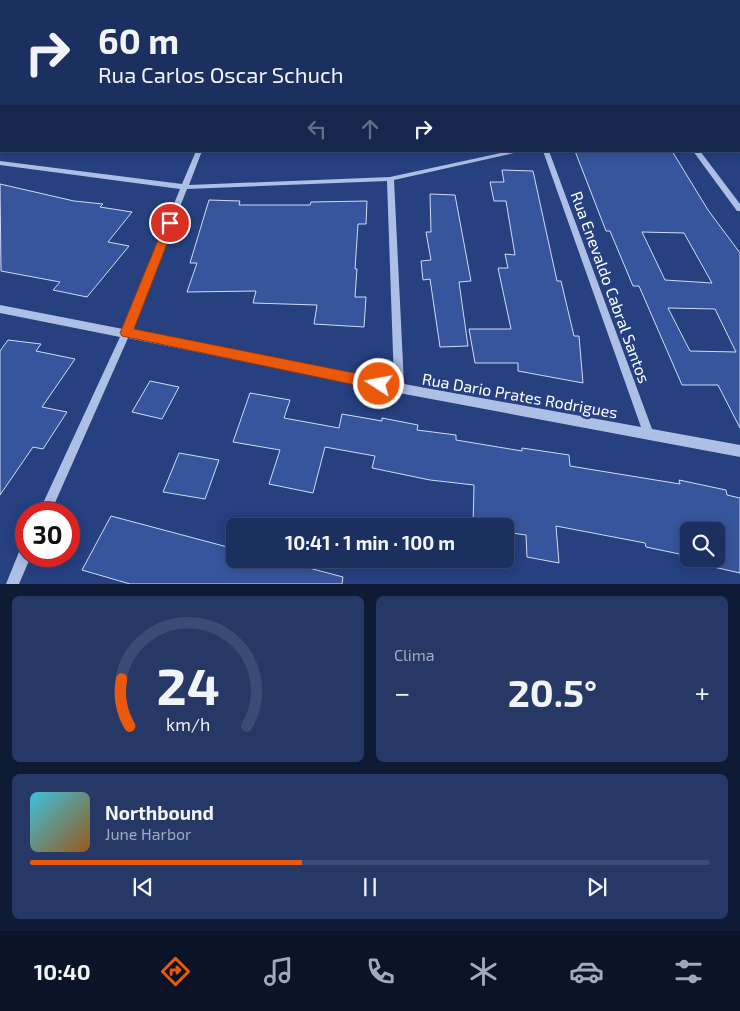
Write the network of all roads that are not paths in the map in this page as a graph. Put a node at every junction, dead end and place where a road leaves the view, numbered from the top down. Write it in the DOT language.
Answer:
graph roads {
  1 [pos="199,152"];
  2 [pos="515,152"];
  3 [pos="546,152"];
  4 [pos="697,152"];
  5 [pos="0,163"];
  6 [pos="390,179"];
  7 [pos="184,187"];
  8 [pos="740,209"];
  9 [pos="0,309"];
  10 [pos="126,333"];
  11 [pos="399,388"];
  12 [pos="648,433"];
  13 [pos="740,450"];
  14 [pos="49,502"];
  15 [pos="19,567"];
  16 [pos="12,584"];
  1 -- 7 [label="street"];
  2 -- 6 [label="street"];
  3 -- 12 [label="street, Rua Enevaldo Cabral Santos"];
  4 -- 8 [label="street"];
  5 -- 7 [label="street"];
  6 -- 7 [label="street"];
  6 -- 11 [label="street"];
  7 -- 10 [label="street"];
  9 -- 10 [label="street, Rua Dario Prates Rodrigues"];
  10 -- 11 [label="street, Rua Dario Prates Rodrigues"];
  10 -- 14 [label="street"];
  11 -- 12 [label="street, Rua Dario Prates Rodrigues"];
  12 -- 13 [label="street, Rua Dario Prates Rodrigues"];
  15 -- 16 [label="street"];
}
